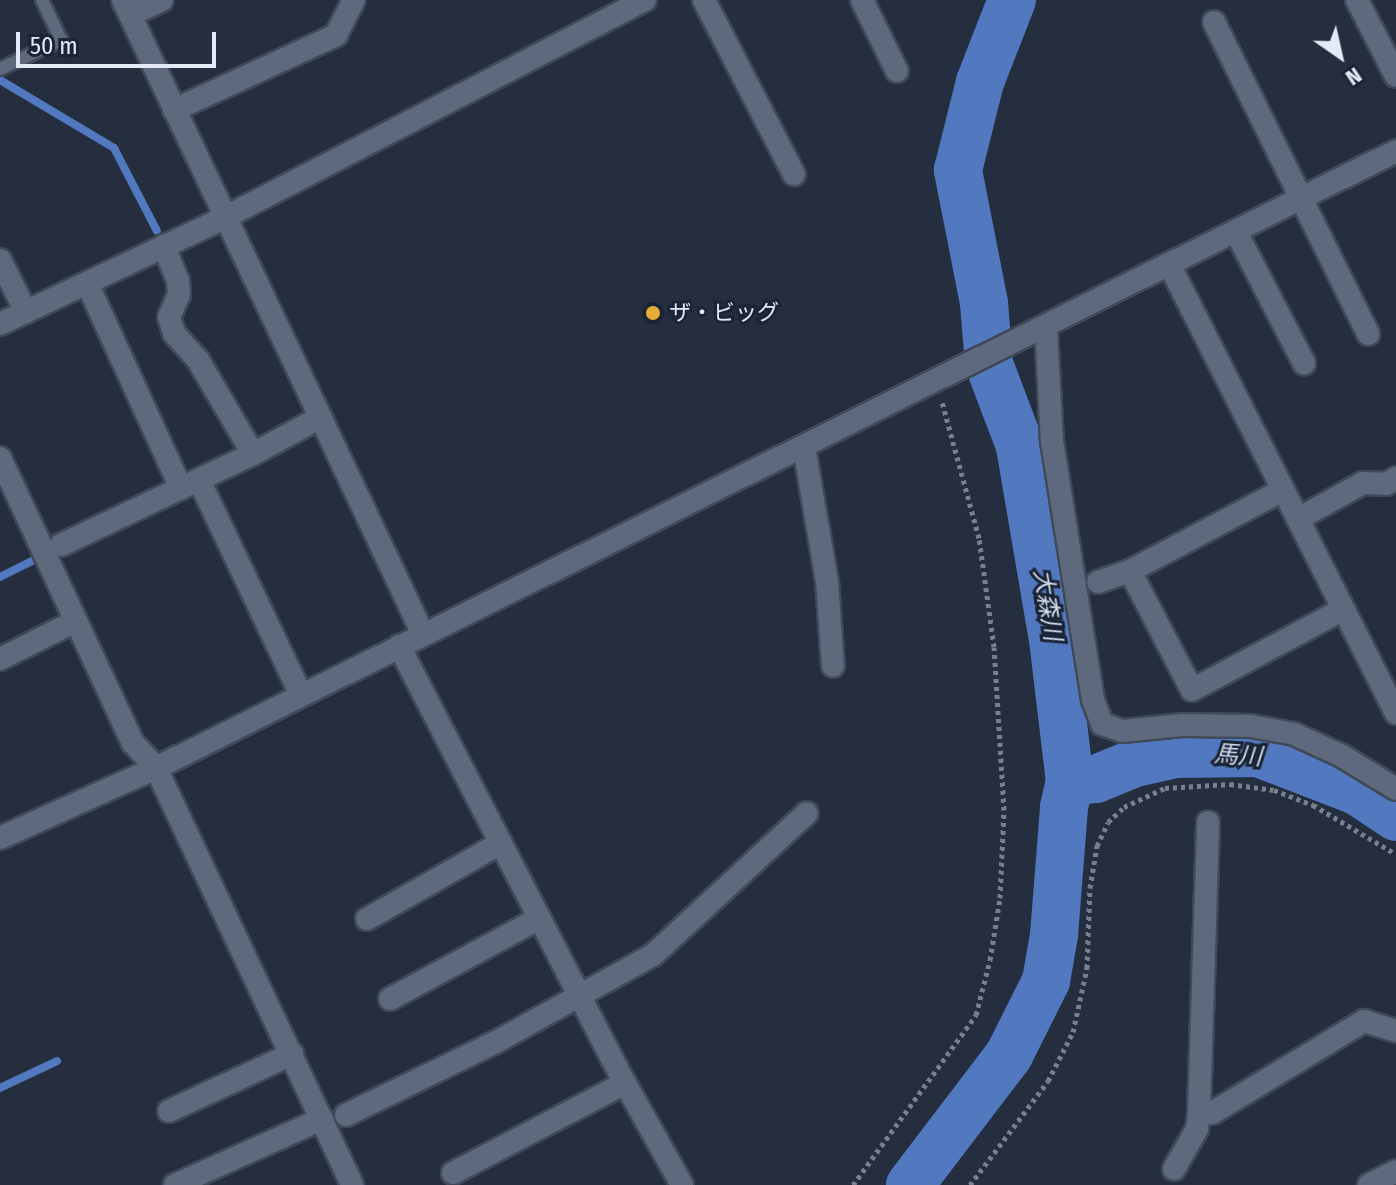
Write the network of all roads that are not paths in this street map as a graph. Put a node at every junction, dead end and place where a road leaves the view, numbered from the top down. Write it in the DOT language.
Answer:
graph roads {
  1 [pos="42,0"];
  2 [pos="162,0"];
  3 [pos="354,0"];
  4 [pos="645,0"];
  5 [pos="704,0"];
  6 [pos="862,0"];
  7 [pos="1357,0"];
  8 [pos="617,6"];
  9 [pos="127,7"];
  10 [pos="1214,22"];
  11 [pos="0,69"];
  12 [pos="897,71"];
  13 [pos="1396,76"];
  14 [pos="174,110"];
  15 [pos="1396,151"];
  16 [pos="794,174"];
  17 [pos="1303,198"];
  18 [pos="224,218"];
  19 [pos="1236,232"];
  20 [pos="164,246"];
  21 [pos="0,260"];
  22 [pos="1170,266"];
  23 [pos="87,283"];
  24 [pos="26,312"];
  25 [pos="0,324"];
  26 [pos="1046,328"];
  27 [pos="1368,334"];
  28 [pos="1304,363"];
  29 [pos="319,418"];
  30 [pos="804,447"];
  31 [pos="253,454"];
  32 [pos="0,458"];
  33 [pos="1396,478"];
  34 [pos="190,484"];
  35 [pos="1283,490"];
  36 [pos="1298,519"];
  37 [pos="61,545"];
  38 [pos="1130,571"];
  39 [pos="1098,582"];
  40 [pos="1342,610"];
  41 [pos="76,621"];
  42 [pos="423,634"];
  43 [pos="399,646"];
  44 [pos="0,659"];
  45 [pos="833,666"];
  46 [pos="300,693"];
  47 [pos="1396,713"];
  48 [pos="156,768"];
  49 [pos="1396,789"];
  50 [pos="807,813"];
  51 [pos="1208,822"];
  52 [pos="0,838"];
  53 [pos="501,843"];
  54 [pos="540,918"];
  55 [pos="367,919"];
  56 [pos="579,994"];
  57 [pos="390,999"];
  58 [pos="1396,1031"];
  59 [pos="292,1054"];
  60 [pos="625,1083"];
  61 [pos="169,1111"];
  62 [pos="1199,1112"];
  63 [pos="346,1115"];
  64 [pos="322,1119"];
  65 [pos="1174,1169"];
  66 [pos="1396,1171"];
  67 [pos="453,1173"];
  68 [pos="175,1185"];
  69 [pos="352,1185"];
  70 [pos="682,1185"];
  71 [pos="1369,1185"];
  1 -- 11 [label="lane"];
  2 -- 9 [label="street"];
  3 -- 14 [label="street"];
  4 -- 8 [label="street"];
  5 -- 16 [label="street"];
  6 -- 12 [label="street"];
  7 -- 13 [label="street"];
  8 -- 18 [label="street"];
  9 -- 14 [label="street"];
  10 -- 17 [label="street"];
  14 -- 18 [label="street"];
  15 -- 17 [label="street"];
  17 -- 19 [label="street"];
  17 -- 27 [label="street"];
  18 -- 20 [label="street"];
  18 -- 29 [label="street"];
  19 -- 22 [label="street"];
  19 -- 28 [label="street"];
  20 -- 23 [label="street"];
  20 -- 31 [label="street"];
  21 -- 24 [label="street"];
  22 -- 26 [label="street"];
  22 -- 35 [label="street"];
  23 -- 24 [label="street"];
  23 -- 34 [label="street"];
  24 -- 25 [label="street"];
  26 -- 30 [label="street"];
  26 -- 49 [label="street"];
  29 -- 31 [label="street"];
  29 -- 42 [label="street"];
  30 -- 42 [label="street"];
  30 -- 45 [label="street"];
  31 -- 34 [label="street"];
  32 -- 41 [label="street"];
  33 -- 36 [label="street"];
  34 -- 37 [label="street"];
  34 -- 46 [label="street"];
  35 -- 36 [label="street"];
  35 -- 38 [label="street"];
  36 -- 40 [label="street"];
  38 -- 39 [label="street"];
  38 -- 40 [label="street"];
  40 -- 47 [label="street"];
  41 -- 44 [label="street"];
  41 -- 48 [label="street"];
  42 -- 43 [label="street"];
  43 -- 46 [label="street"];
  43 -- 53 [label="street"];
  46 -- 48 [label="street"];
  48 -- 52 [label="street"];
  48 -- 59 [label="street"];
  50 -- 56 [label="street"];
  51 -- 62 [label="street"];
  53 -- 54 [label="street"];
  53 -- 55 [label="street"];
  54 -- 56 [label="street"];
  54 -- 57 [label="street"];
  56 -- 60 [label="street"];
  56 -- 63 [label="street"];
  58 -- 62 [label="street"];
  59 -- 61 [label="street"];
  59 -- 64 [label="street"];
  60 -- 67 [label="street"];
  60 -- 70 [label="street"];
  62 -- 65 [label="street"];
  64 -- 68 [label="street"];
  64 -- 69 [label="street"];
  66 -- 71 [label="street"];
}
